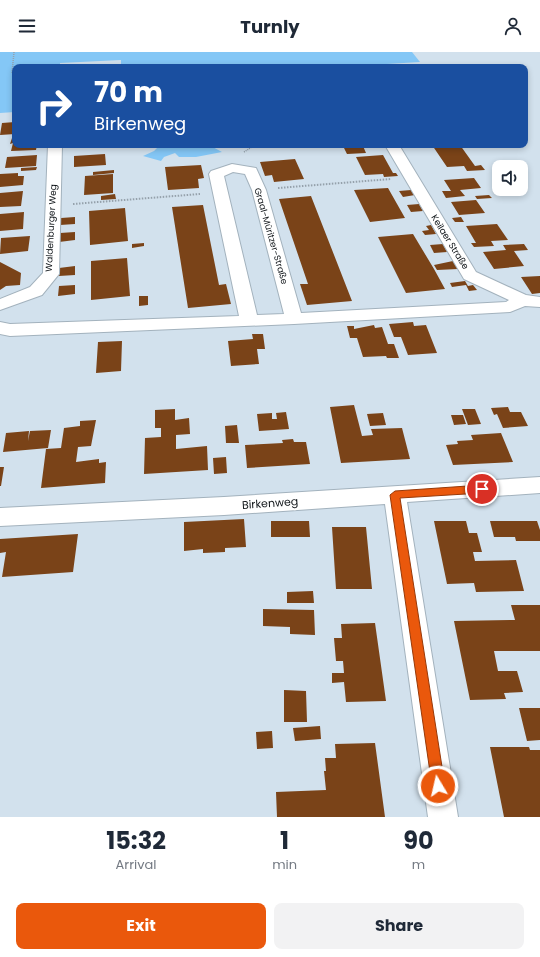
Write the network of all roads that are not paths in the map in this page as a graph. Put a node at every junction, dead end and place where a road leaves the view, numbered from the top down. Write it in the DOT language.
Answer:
graph roads {
  1 [pos="55,148"];
  2 [pos="394,148"];
  3 [pos="522,300"];
  4 [pos="540,302"];
  5 [pos="0,306"];
  6 [pos="294,319"];
  7 [pos="248,320"];
  8 [pos="0,328"];
  9 [pos="540,485"];
  10 [pos="395,495"];
  11 [pos="0,517"];
  12 [pos="443,817"];
  1 -- 5 [label="street, Waldenburger Weg"];
  2 -- 3 [label="street, Keilaer Straße"];
  3 -- 4 [label="street, Keilaer Straße"];
  3 -- 6 [label="street"];
  6 -- 7 [label="street"];
  6 -- 7 [label="street, Graal-Müritzer-Straße"];
  7 -- 8 [label="street"];
  9 -- 10 [label="street, Birkenweg"];
  10 -- 11 [label="street, Birkenweg"];
  10 -- 12 [label="street"];
}
